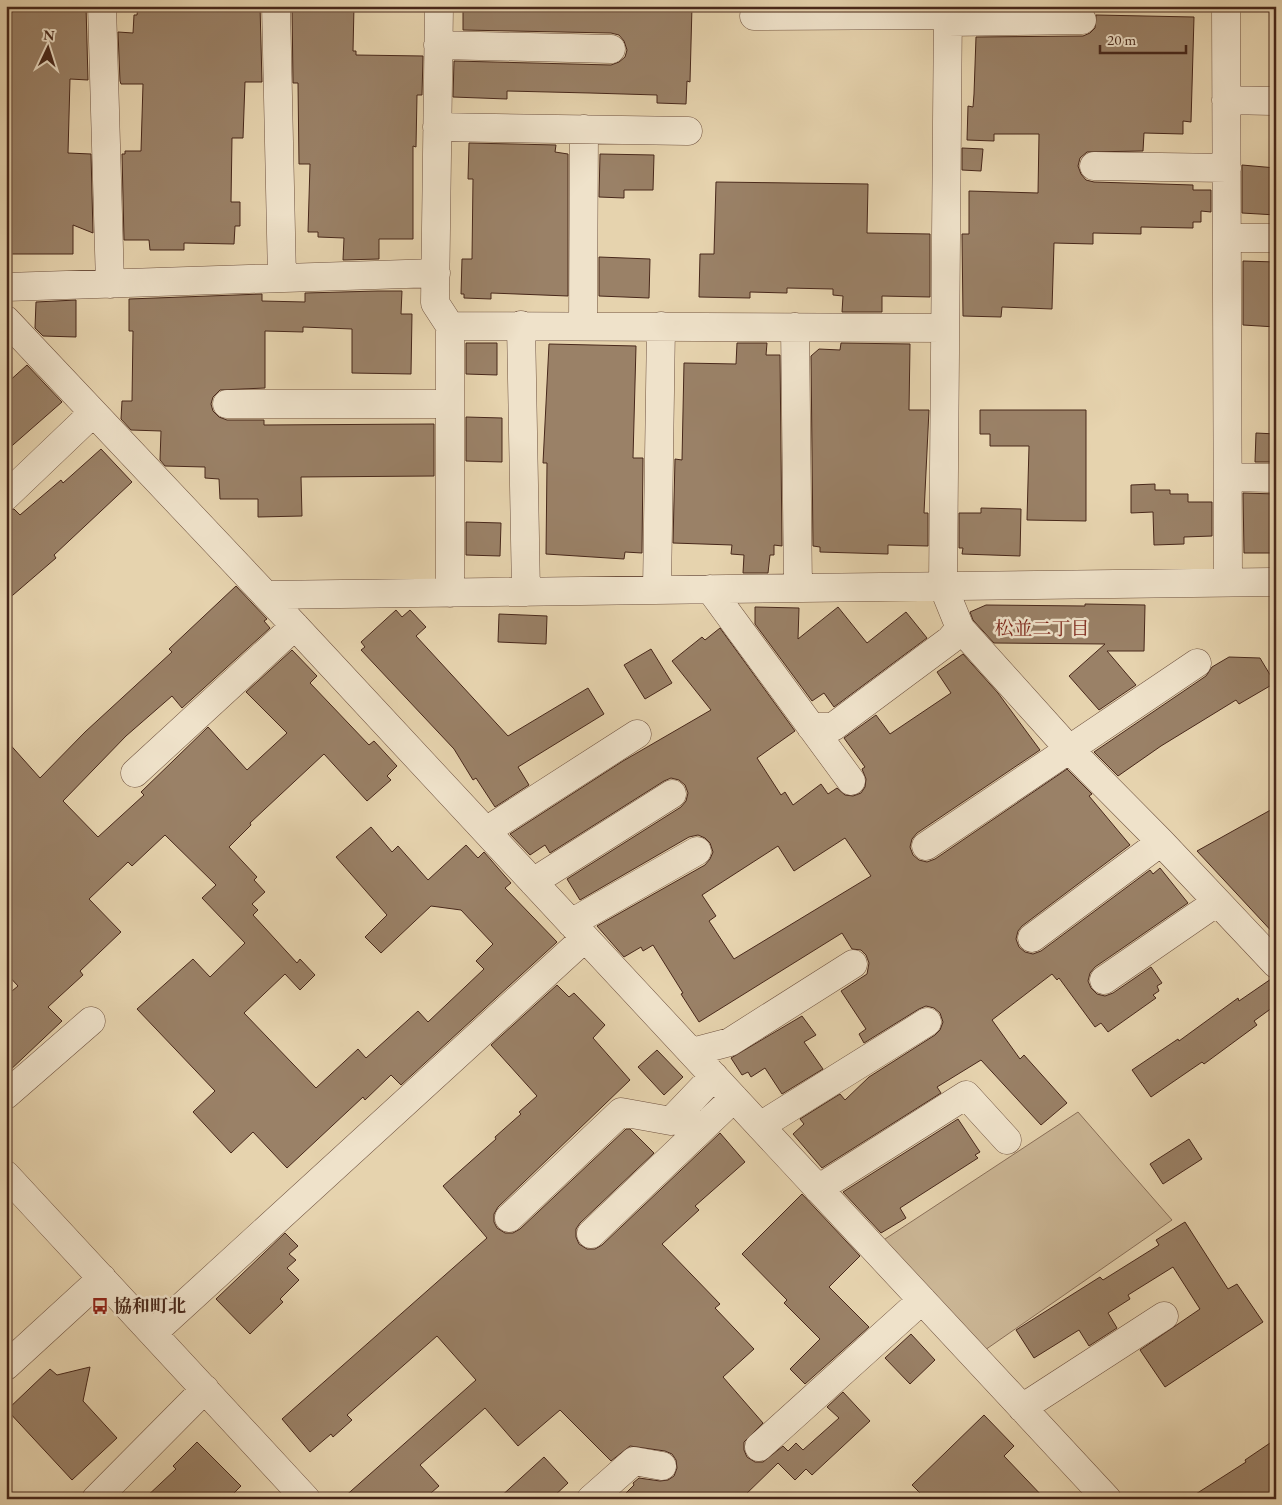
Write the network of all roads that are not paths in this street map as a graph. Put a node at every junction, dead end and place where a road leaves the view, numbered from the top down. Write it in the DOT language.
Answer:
graph roads {
  1 [pos="102,6"];
  2 [pos="276,6"];
  3 [pos="439,6"];
  4 [pos="1226,6"];
  5 [pos="948,14"];
  6 [pos="754,16"];
  7 [pos="1082,20"];
  8 [pos="438,45"];
  9 [pos="611,49"];
  10 [pos="1226,100"];
  11 [pos="1276,101"];
  12 [pos="437,127"];
  13 [pos="584,129"];
  14 [pos="688,131"];
  15 [pos="1094,166"];
  16 [pos="1227,168"];
  17 [pos="1228,238"];
  18 [pos="1276,238"];
  19 [pos="436,274"];
  20 [pos="282,278"];
  21 [pos="110,284"];
  22 [pos="6,287"];
  23 [pos="6,320"];
  24 [pos="521,325"];
  25 [pos="583,325"];
  26 [pos="450,326"];
  27 [pos="661,326"];
  28 [pos="795,327"];
  29 [pos="945,328"];
  30 [pos="227,404"];
  31 [pos="450,404"];
  32 [pos="93,413"];
  33 [pos="1228,477"];
  34 [pos="1276,478"];
  35 [pos="6,496"];
  36 [pos="1228,582"];
  37 [pos="1276,582"];
  38 [pos="943,586"];
  39 [pos="798,588"];
  40 [pos="710,589"];
  41 [pos="657,590"];
  42 [pos="526,592"];
  43 [pos="450,593"];
  44 [pos="266,595"];
  45 [pos="296,626"];
  46 [pos="960,628"];
  47 [pos="1197,663"];
  48 [pos="811,727"];
  49 [pos="637,734"];
  50 [pos="1069,750"];
  51 [pos="135,773"];
  52 [pos="851,781"];
  53 [pos="672,794"];
  54 [pos="486,831"];
  55 [pos="1160,842"];
  56 [pos="926,846"];
  57 [pos="697,851"];
  58 [pos="533,882"];
  59 [pos="1217,902"];
  60 [pos="578,930"];
  61 [pos="1032,938"];
  62 [pos="853,964"];
  63 [pos="1276,964"];
  64 [pos="1104,980"];
  65 [pos="91,1021"];
  66 [pos="927,1022"];
  67 [pos="692,1052"];
  68 [pos="714,1076"];
  69 [pos="6,1095"];
  70 [pos="734,1098"];
  71 [pos="760,1126"];
  72 [pos="1006,1140"];
  73 [pos="6,1175"];
  74 [pos="818,1189"];
  75 [pos="509,1218"];
  76 [pos="591,1234"];
  77 [pos="102,1278"];
  78 [pos="922,1300"];
  79 [pos="1164,1316"];
  80 [pos="153,1332"];
  81 [pos="6,1366"];
  82 [pos="206,1389"];
  83 [pos="1022,1408"];
  84 [pos="759,1447"];
  85 [pos="662,1466"];
  86 [pos="301,1497"];
  87 [pos="96,1499"];
  88 [pos="591,1499"];
  89 [pos="1107,1499"];
  1 -- 21 [label="street"];
  2 -- 20 [label="street"];
  3 -- 8 [label="street"];
  4 -- 10 [label="street"];
  5 -- 6 [label="street"];
  5 -- 7 [label="street"];
  5 -- 29 [label="street"];
  8 -- 9 [label="street"];
  8 -- 12 [label="street"];
  10 -- 11 [label="street"];
  10 -- 16 [label="street"];
  12 -- 13 [label="street"];
  12 -- 19 [label="street"];
  13 -- 14 [label="street"];
  13 -- 25 [label="street"];
  15 -- 16 [label="street"];
  16 -- 17 [label="street"];
  17 -- 18 [label="street"];
  17 -- 33 [label="street"];
  19 -- 20 [label="street"];
  19 -- 26 [label="street"];
  20 -- 21 [label="street"];
  21 -- 22 [label="street"];
  23 -- 32 [label="street"];
  24 -- 25 [label="street"];
  24 -- 26 [label="street"];
  24 -- 42 [label="street"];
  25 -- 27 [label="street"];
  26 -- 31 [label="street"];
  27 -- 28 [label="street"];
  27 -- 41 [label="street"];
  28 -- 29 [label="street"];
  28 -- 39 [label="street"];
  29 -- 38 [label="street"];
  30 -- 31 [label="street"];
  31 -- 43 [label="street"];
  32 -- 35 [label="street"];
  32 -- 44 [label="street"];
  33 -- 34 [label="street"];
  33 -- 36 [label="street"];
  36 -- 37 [label="street"];
  36 -- 38 [label="street"];
  38 -- 39 [label="street"];
  38 -- 46 [label="street"];
  39 -- 40 [label="street"];
  40 -- 41 [label="street"];
  40 -- 48 [label="street"];
  41 -- 42 [label="street"];
  42 -- 43 [label="street"];
  43 -- 44 [label="street"];
  44 -- 45 [label="street"];
  45 -- 51 [label="street"];
  45 -- 54 [label="street"];
  46 -- 48 [label="street"];
  46 -- 50 [label="street"];
  47 -- 50 [label="street"];
  48 -- 52 [label="street"];
  49 -- 54 [label="street"];
  50 -- 55 [label="street"];
  50 -- 56 [label="street"];
  53 -- 58 [label="street"];
  54 -- 58 [label="street"];
  55 -- 59 [label="street"];
  55 -- 61 [label="street"];
  57 -- 60 [label="street"];
  58 -- 60 [label="street"];
  59 -- 63 [label="street"];
  59 -- 64 [label="street"];
  60 -- 67 [label="street"];
  60 -- 80 [label="street"];
  62 -- 67 [label="street"];
  65 -- 69 [label="street"];
  66 -- 71 [label="street"];
  67 -- 68 [label="street"];
  68 -- 70 [label="street"];
  68 -- 75 [label="street"];
  70 -- 71 [label="street"];
  70 -- 76 [label="street"];
  71 -- 74 [label="street"];
  72 -- 74 [label="street"];
  73 -- 77 [label="street"];
  74 -- 78 [label="street"];
  77 -- 80 [label="street"];
  77 -- 81 [label="street"];
  78 -- 83 [label="street"];
  78 -- 84 [label="street"];
  79 -- 83 [label="street"];
  80 -- 82 [label="street"];
  82 -- 86 [label="street"];
  82 -- 87 [label="street"];
  83 -- 89 [label="street"];
  85 -- 88 [label="street"];
}
